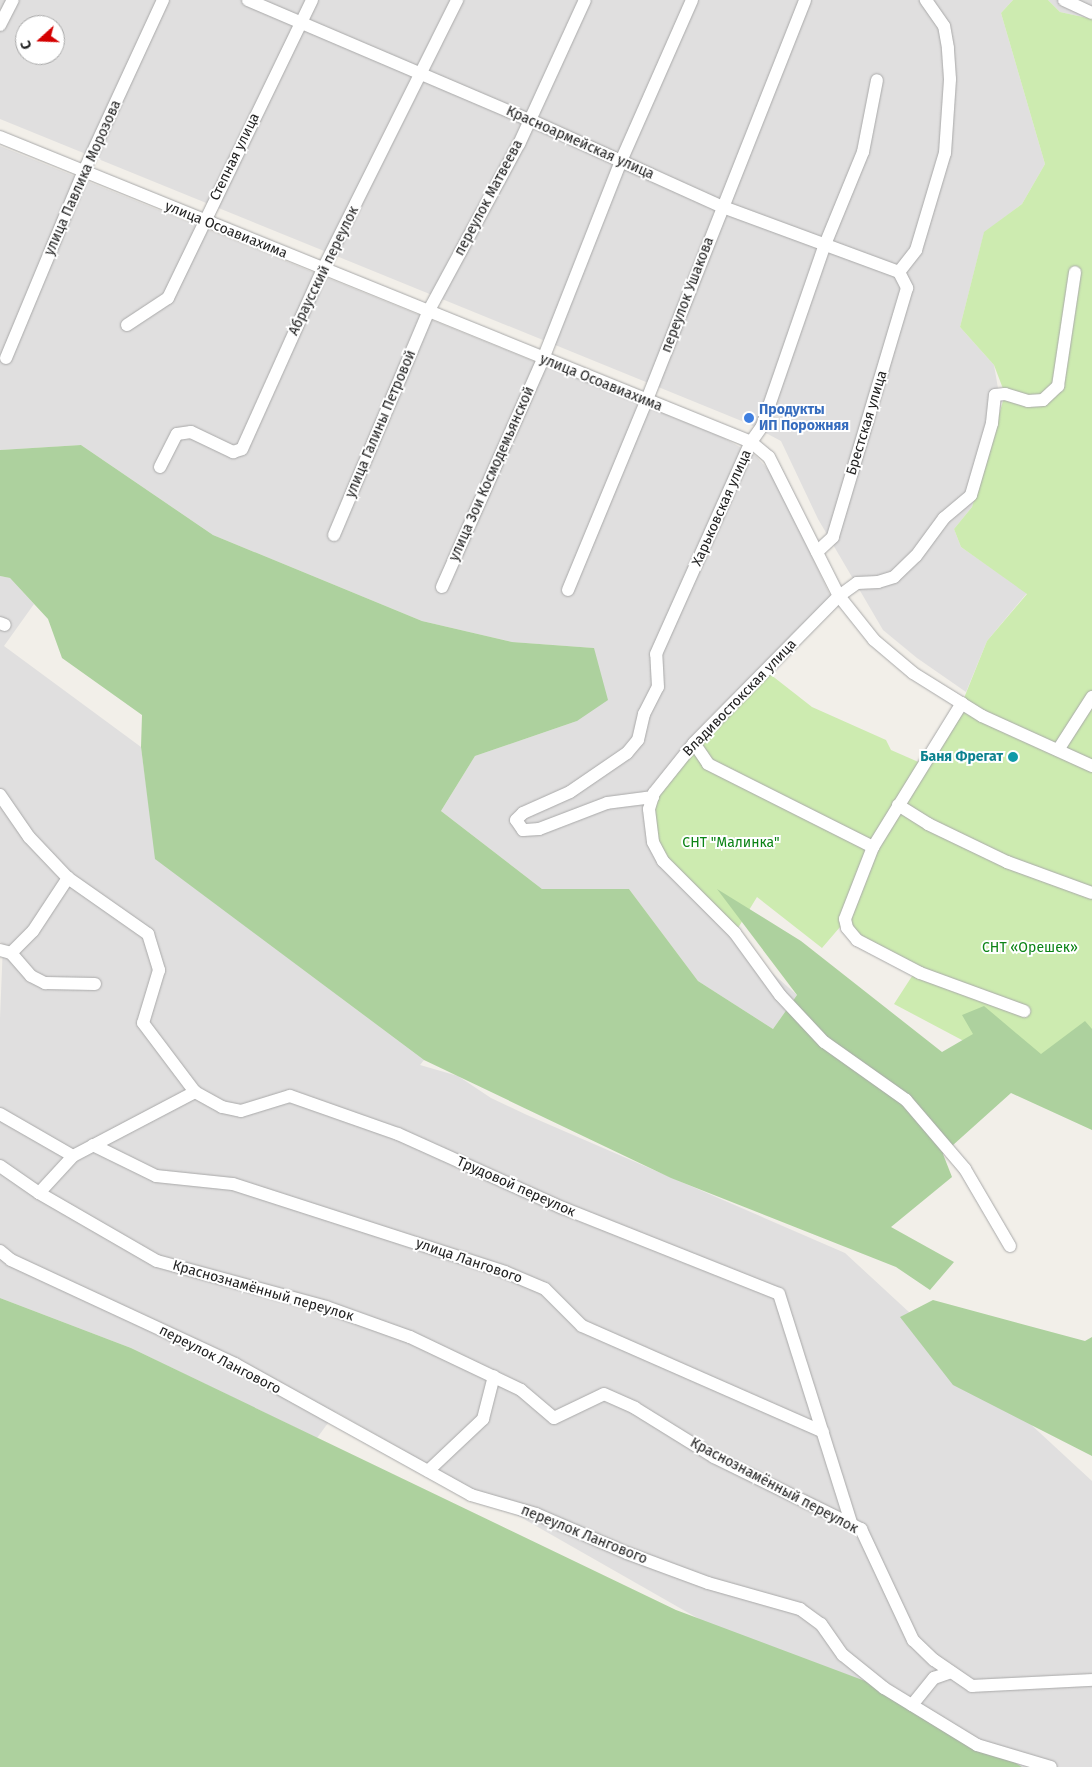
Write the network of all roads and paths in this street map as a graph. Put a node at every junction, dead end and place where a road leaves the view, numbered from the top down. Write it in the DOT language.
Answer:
graph roads {
  1 [pos="12,0"];
  2 [pos="163,0"];
  3 [pos="248,0"];
  4 [pos="312,0"];
  5 [pos="457,0"];
  6 [pos="586,0"];
  7 [pos="692,0"];
  8 [pos="805,0"];
  9 [pos="926,0"];
  10 [pos="1064,0"];
  11 [pos="1092,13"];
  12 [pos="0,25"];
  13 [pos="300,25"];
  14 [pos="422,74"];
  15 [pos="878,80"];
  16 [pos="530,120"];
  17 [pos="0,137"];
  18 [pos="621,162"];
  19 [pos="84,171"];
  20 [pos="723,207"];
  21 [pos="204,222"];
  22 [pos="824,247"];
  23 [pos="323,269"];
  24 [pos="899,272"];
  25 [pos="1074,272"];
  26 [pos="428,312"];
  27 [pos="126,325"];
  28 [pos="6,358"];
  29 [pos="543,359"];
  30 [pos="646,402"];
  31 [pos="751,442"];
  32 [pos="160,467"];
  33 [pos="334,535"];
  34 [pos="817,552"];
  35 [pos="442,587"];
  36 [pos="568,590"];
  37 [pos="840,596"];
  38 [pos="1092,697"];
  39 [pos="962,703"];
  40 [pos="694,743"];
  41 [pos="1058,750"];
  42 [pos="1092,766"];
  43 [pos="0,795"];
  44 [pos="653,797"];
  45 [pos="898,804"];
  46 [pos="873,847"];
  47 [pos="68,878"];
  48 [pos="1092,893"];
  49 [pos="5,952"];
  50 [pos="95,984"];
  51 [pos="1024,1011"];
  52 [pos="195,1092"];
  53 [pos="0,1114"];
  54 [pos="93,1145"];
  55 [pos="73,1156"];
  56 [pos="0,1166"];
  57 [pos="39,1193"];
  58 [pos="1010,1246"];
  59 [pos="0,1251"];
  60 [pos="494,1376"];
  61 [pos="823,1432"];
  62 [pos="428,1471"];
  63 [pos="852,1525"];
  64 [pos="950,1672"];
  65 [pos="1092,1680"];
  66 [pos="912,1705"];
  67 [pos="1051,1767"];
  1 -- 12 [label="street"];
  2 -- 19 [label="street, улица Павлика Морозова"];
  3 -- 13 [label="street, Красноармейская улица"];
  4 -- 13 [label="street, Степная улица"];
  5 -- 14 [label="street, Абраусский переулок"];
  6 -- 16 [label="street, переулок Матвеева"];
  7 -- 18 [label="street, улица Зои Космодемьянской"];
  8 -- 20 [label="street, переулок Ушакова"];
  9 -- 24 [label="street"];
  10 -- 11 [label="street"];
  13 -- 14 [label="street, Красноармейская улица"];
  13 -- 21 [label="street, Степная улица"];
  14 -- 16 [label="street, Красноармейская улица"];
  14 -- 23 [label="street, Абраусский переулок"];
  15 -- 22 [label="street, Харьковская улица"];
  16 -- 18 [label="street, Красноармейская улица"];
  16 -- 26 [label="street, переулок Матвеева"];
  17 -- 19 [label="street, улица Осоавиахима"];
  18 -- 20 [label="street, Красноармейская улица"];
  18 -- 29 [label="street, улица Зои Космодемьянской"];
  19 -- 21 [label="street, улица Осоавиахима"];
  19 -- 28 [label="street, улица Павлика Морозова"];
  20 -- 22 [label="street, Красноармейская улица"];
  20 -- 30 [label="street, переулок Ушакова"];
  21 -- 23 [label="street, улица Осоавиахима"];
  21 -- 27 [label="street, Степная улица"];
  22 -- 24 [label="street, Красноармейская улица"];
  22 -- 31 [label="street, Харьковская улица"];
  23 -- 26 [label="street, улица Осоавиахима"];
  23 -- 32 [label="street, Абраусский переулок"];
  24 -- 34 [label="street, Брестская улица"];
  25 -- 37 [label="street, Владивостокская улица"];
  26 -- 29 [label="street, улица Осоавиахима"];
  26 -- 33 [label="street, улица Галины Петровой"];
  29 -- 30 [label="street, улица Осоавиахима"];
  29 -- 35 [label="street, улица Зои Космодемьянской"];
  30 -- 31 [label="street, улица Осоавиахима"];
  30 -- 36 [label="street, переулок Ушакова"];
  31 -- 34 [label="street, улица Осоавиахима"];
  31 -- 44 [label="street, Харьковская улица"];
  34 -- 37 [label="street, улица Осоавиахима"];
  37 -- 39 [label="street, улица Осоавиахима"];
  37 -- 40 [label="street, Владивостокская улица"];
  38 -- 41 [label="street"];
  39 -- 41 [label="street, улица Осоавиахима"];
  39 -- 45 [label="street"];
  40 -- 44 [label="street, Владивостокская улица"];
  40 -- 46 [label="street"];
  41 -- 42 [label="street, улица Осоавиахима"];
  43 -- 47 [label="street"];
  44 -- 58 [label="street"];
  45 -- 46 [label="street"];
  45 -- 48 [label="street"];
  46 -- 51 [label="street"];
  47 -- 49 [label="street"];
  47 -- 52 [label="street, Трудовой переулок"];
  49 -- 50 [label="street"];
  52 -- 54 [label="street"];
  52 -- 61 [label="street, Трудовой переулок"];
  53 -- 55 [label="street"];
  54 -- 55 [label="street"];
  54 -- 61 [label="street, улица Лангового"];
  55 -- 57 [label="street"];
  56 -- 57 [label="street, Краснознамённый переулок"];
  57 -- 60 [label="street, Краснознамённый переулок"];
  59 -- 62 [label="street, переулок Лангового"];
  60 -- 62 [label="street"];
  60 -- 63 [label="street, Краснознамённый переулок"];
  61 -- 63 [label="street, Трудовой переулок"];
  62 -- 66 [label="street, переулок Лангового"];
  63 -- 64 [label="street, Краснознамённый переулок"];
  64 -- 65 [label="street, Краснознамённый переулок"];
  64 -- 66 [label="street"];
  66 -- 67 [label="street, переулок Лангового"];
}
